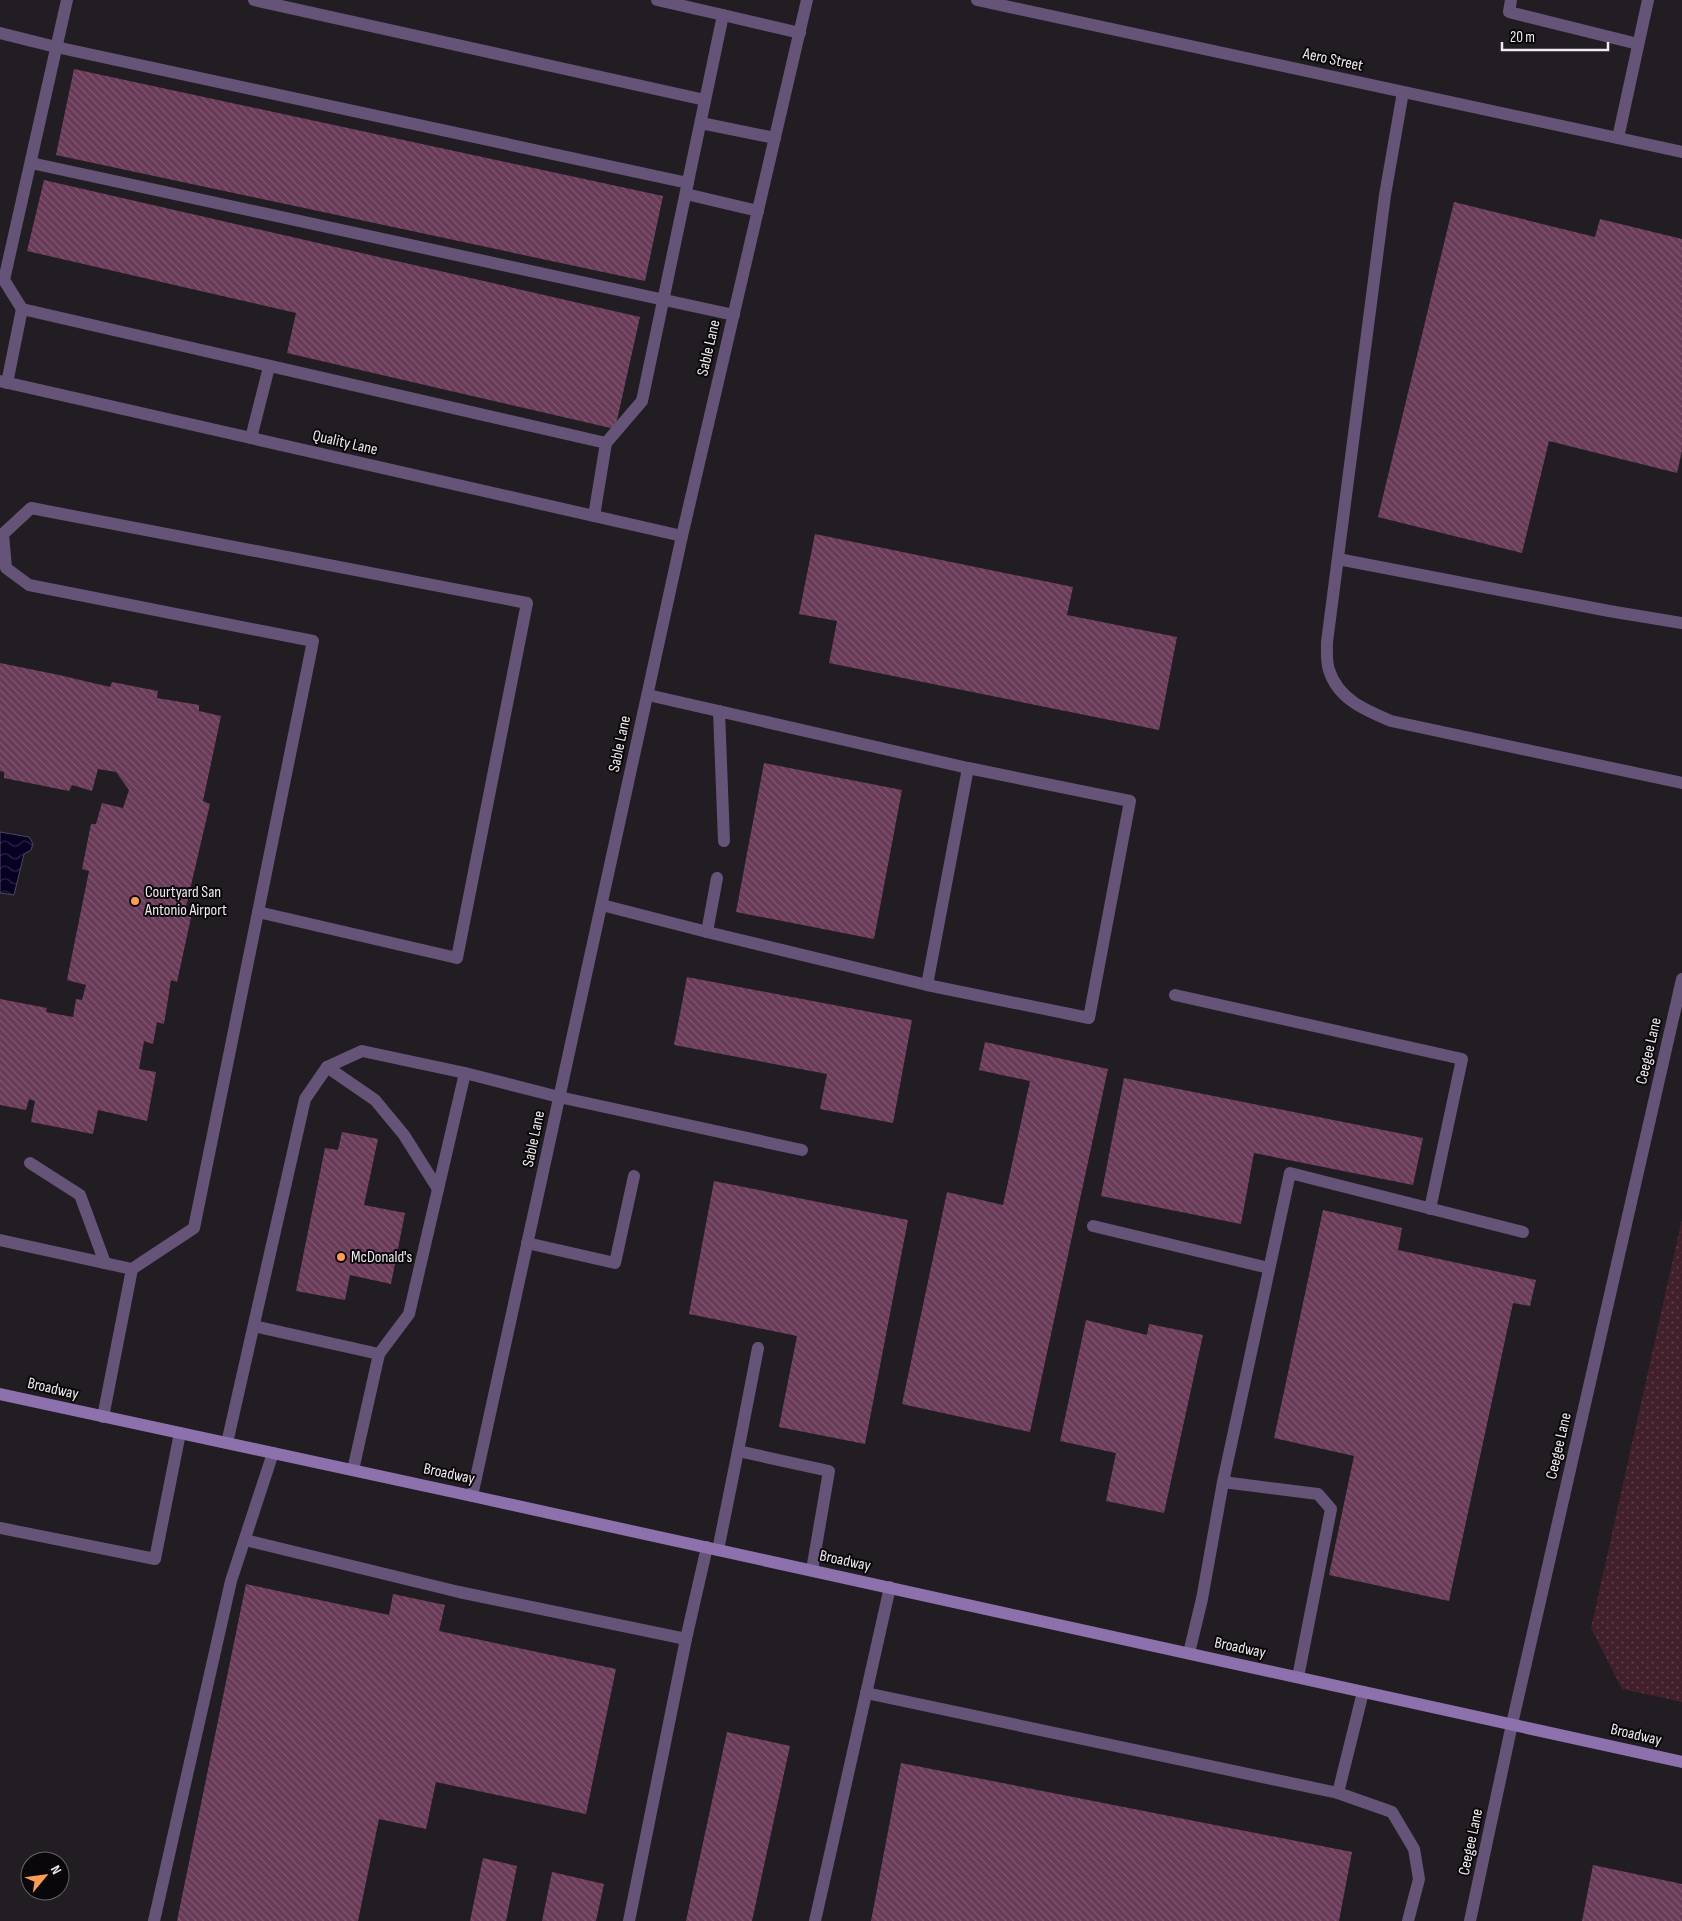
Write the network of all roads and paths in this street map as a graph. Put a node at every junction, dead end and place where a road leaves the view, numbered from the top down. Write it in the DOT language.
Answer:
graph roads {
  1 [pos="67,0"];
  2 [pos="254,0"];
  3 [pos="657,0"];
  4 [pos="807,0"];
  5 [pos="977,0"];
  6 [pos="1511,0"];
  7 [pos="1648,0"];
  8 [pos="1023,5"];
  9 [pos="723,15"];
  10 [pos="800,32"];
  11 [pos="0,34"];
  12 [pos="1638,44"];
  13 [pos="56,47"];
  14 [pos="1403,92"];
  15 [pos="705,100"];
  16 [pos="701,123"];
  17 [pos="775,138"];
  18 [pos="1618,138"];
  19 [pos="1682,152"];
  20 [pos="30,163"];
  21 [pos="687,188"];
  22 [pos="758,211"];
  23 [pos="664,299"];
  24 [pos="22,309"];
  25 [pos="734,315"];
  26 [pos="269,367"];
  27 [pos="4,382"];
  28 [pos="251,438"];
  29 [pos="606,443"];
  30 [pos="594,516"];
  31 [pos="682,536"];
  32 [pos="1338,559"];
  33 [pos="1682,623"];
  34 [pos="648,695"];
  35 [pos="719,711"];
  36 [pos="968,768"];
  37 [pos="1682,783"];
  38 [pos="724,841"];
  39 [pos="717,878"];
  40 [pos="602,905"];
  41 [pos="258,912"];
  42 [pos="707,932"];
  43 [pos="1682,979"];
  44 [pos="927,985"];
  45 [pos="1175,996"];
  46 [pos="327,1067"];
  47 [pos="465,1072"];
  48 [pos="559,1097"];
  49 [pos="802,1150"];
  50 [pos="30,1163"];
  51 [pos="634,1176"];
  52 [pos="438,1189"];
  53 [pos="1430,1209"];
  54 [pos="1093,1226"];
  55 [pos="1522,1232"];
  56 [pos="0,1240"];
  57 [pos="527,1243"];
  58 [pos="105,1263"];
  59 [pos="1269,1268"];
  60 [pos="132,1269"];
  61 [pos="254,1326"];
  62 [pos="758,1348"];
  63 [pos="379,1354"];
  64 [pos="0,1394"];
  65 [pos="103,1417"];
  66 [pos="180,1433"];
  67 [pos="227,1444"];
  68 [pos="738,1451"];
  69 [pos="273,1453"];
  70 [pos="353,1470"];
  71 [pos="1223,1482"];
  72 [pos="472,1496"];
  73 [pos="0,1528"];
  74 [pos="245,1540"];
  75 [pos="712,1548"];
  76 [pos="812,1570"];
  77 [pos="890,1587"];
  78 [pos="686,1640"];
  79 [pos="1189,1653"];
  80 [pos="1298,1677"];
  81 [pos="866,1692"];
  82 [pos="1363,1692"];
  83 [pos="1512,1724"];
  84 [pos="1682,1762"];
  85 [pos="1338,1793"];
  86 [pos="154,1921"];
  87 [pos="629,1921"];
  88 [pos="816,1921"];
  89 [pos="1408,1921"];
  90 [pos="1470,1921"];
  1 -- 13 [label="street"];
  2 -- 15 [label="street"];
  3 -- 9 [label="street"];
  4 -- 10 [label="street, Sable Lane"];
  5 -- 8 [label="street, Aero Street"];
  6 -- 12 [label="street"];
  7 -- 12 [label="street"];
  8 -- 14 [label="street, Aero Street"];
  9 -- 10 [label="street"];
  9 -- 15 [label="street"];
  10 -- 17 [label="street, Sable Lane"];
  11 -- 13 [label="street"];
  12 -- 18 [label="street"];
  13 -- 20 [label="street"];
  13 -- 21 [label="street"];
  14 -- 18 [label="street, Aero Street"];
  14 -- 32 [label="street"];
  15 -- 16 [label="street"];
  16 -- 17 [label="street"];
  16 -- 21 [label="street"];
  17 -- 22 [label="street, Sable Lane"];
  18 -- 19 [label="street, Aero Street"];
  20 -- 23 [label="street"];
  20 -- 24 [label="street"];
  21 -- 22 [label="street"];
  21 -- 23 [label="street"];
  22 -- 25 [label="street, Sable Lane"];
  23 -- 25 [label="street"];
  23 -- 29 [label="street"];
  24 -- 26 [label="street"];
  24 -- 27 [label="street"];
  25 -- 31 [label="street, Sable Lane"];
  26 -- 28 [label="street"];
  26 -- 29 [label="street"];
  27 -- 28 [label="street, Quality Lane"];
  28 -- 30 [label="street, Quality Lane"];
  29 -- 30 [label="street"];
  30 -- 31 [label="street, Quality Lane"];
  31 -- 34 [label="street, Sable Lane"];
  32 -- 33 [label="street"];
  32 -- 37 [label="street"];
  34 -- 35 [label="street"];
  34 -- 40 [label="street, Sable Lane"];
  35 -- 36 [label="street"];
  35 -- 38 [label="street"];
  36 -- 44 [label="street"];
  36 -- 44 [label="street"];
  39 -- 42 [label="street"];
  40 -- 42 [label="street"];
  40 -- 48 [label="street, Sable Lane"];
  41 -- 41 [label="street"];
  41 -- 60 [label="street"];
  42 -- 44 [label="street"];
  43 -- 83 [label="street, Ceegee Lane"];
  45 -- 53 [label="street"];
  46 -- 47 [label="street"];
  46 -- 52 [label="street"];
  46 -- 61 [label="street"];
  47 -- 48 [label="street"];
  47 -- 52 [label="street"];
  48 -- 49 [label="street"];
  48 -- 57 [label="street, Sable Lane"];
  50 -- 58 [label="street"];
  51 -- 57 [label="street"];
  52 -- 63 [label="street"];
  53 -- 55 [label="street"];
  53 -- 59 [label="street"];
  54 -- 59 [label="street"];
  56 -- 58 [label="street"];
  57 -- 72 [label="street, Sable Lane"];
  58 -- 60 [label="street"];
  59 -- 71 [label="street"];
  60 -- 65 [label="street"];
  61 -- 63 [label="street"];
  61 -- 67 [label="street"];
  62 -- 68 [label="street"];
  63 -- 70 [label="street"];
  64 -- 65 [label="main road, Broadway"];
  65 -- 66 [label="main road, Broadway"];
  66 -- 67 [label="main road, Broadway"];
  66 -- 73 [label="street"];
  67 -- 69 [label="main road, Broadway"];
  68 -- 75 [label="street"];
  68 -- 76 [label="street"];
  69 -- 70 [label="main road, Broadway"];
  69 -- 74 [label="street"];
  70 -- 72 [label="main road, Broadway"];
  71 -- 79 [label="street"];
  71 -- 80 [label="street"];
  72 -- 75 [label="main road, Broadway"];
  74 -- 78 [label="street"];
  74 -- 86 [label="street"];
  75 -- 76 [label="main road, Broadway"];
  75 -- 78 [label="street"];
  76 -- 77 [label="main road, Broadway"];
  77 -- 79 [label="main road, Broadway"];
  77 -- 81 [label="street"];
  78 -- 87 [label="street"];
  79 -- 80 [label="main road, Broadway"];
  80 -- 82 [label="main road, Broadway"];
  81 -- 85 [label="street"];
  81 -- 88 [label="street"];
  82 -- 83 [label="main road, Broadway"];
  82 -- 85 [label="street"];
  83 -- 84 [label="main road, Broadway"];
  83 -- 90 [label="street, Ceegee Lane"];
  85 -- 89 [label="street"];
}
